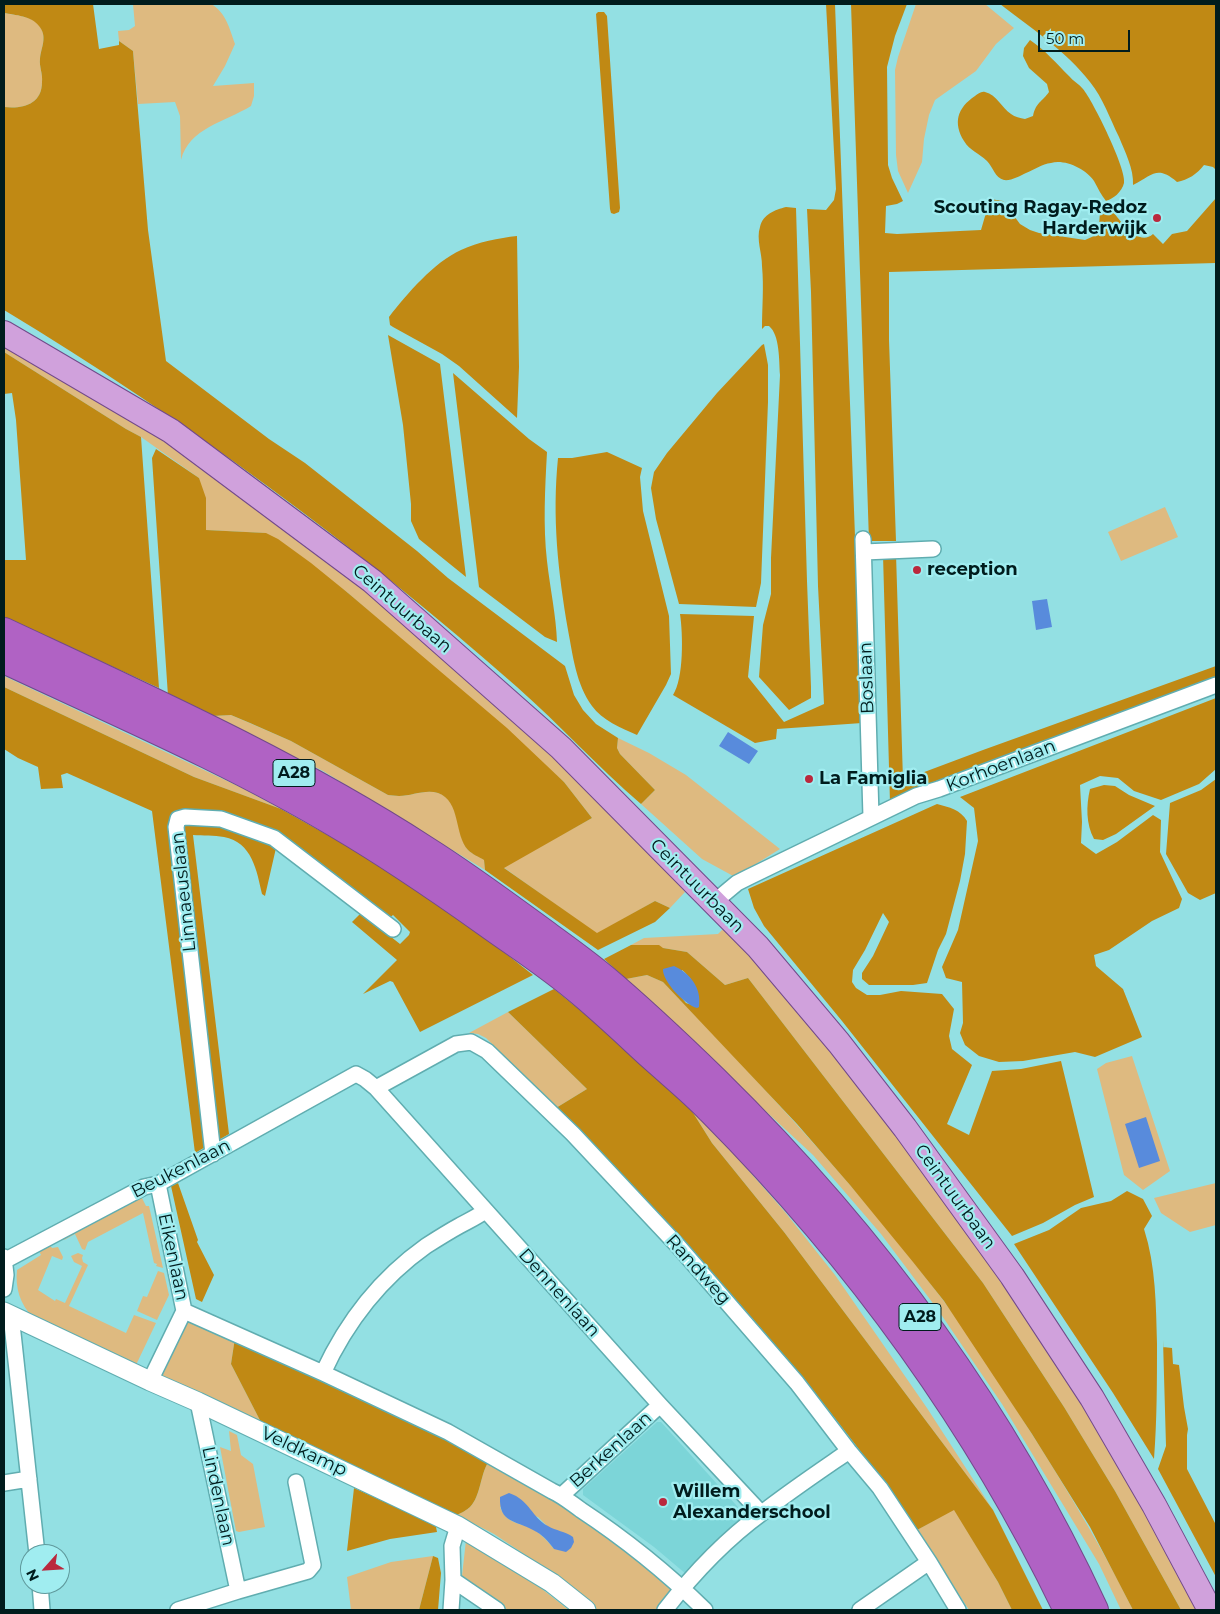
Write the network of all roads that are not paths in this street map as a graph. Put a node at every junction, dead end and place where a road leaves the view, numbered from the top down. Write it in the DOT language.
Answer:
graph roads {
  1 [pos="4,333"];
  2 [pos="933,550"];
  3 [pos="4,632"];
  4 [pos="4,660"];
  5 [pos="1216,686"];
  6 [pos="871,816"];
  7 [pos="714,902"];
  8 [pos="393,929"];
  9 [pos="554,956"];
  10 [pos="591,984"];
  11 [pos="356,1074"];
  12 [pos="376,1088"];
  13 [pos="213,1154"];
  14 [pos="158,1184"];
  15 [pos="485,1211"];
  16 [pos="4,1257"];
  17 [pos="4,1261"];
  18 [pos="4,1289"];
  19 [pos="184,1311"];
  20 [pos="7,1313"];
  21 [pos="324,1372"];
  22 [pos="150,1381"];
  23 [pos="198,1402"];
  24 [pos="660,1406"];
  25 [pos="849,1451"];
  26 [pos="29,1478"];
  27 [pos="296,1482"];
  28 [pos="4,1483"];
  29 [pos="562,1495"];
  30 [pos="761,1513"];
  31 [pos="458,1526"];
  32 [pos="1055,1532"];
  33 [pos="36,1544"];
  34 [pos="929,1562"];
  35 [pos="1051,1576"];
  36 [pos="453,1580"];
  37 [pos="682,1588"];
  38 [pos="238,1590"];
  39 [pos="41,1594"];
  40 [pos="42,1610"];
  41 [pos="178,1610"];
  42 [pos="451,1610"];
  43 [pos="497,1610"];
  44 [pos="586,1610"];
  45 [pos="665,1610"];
  46 [pos="705,1610"];
  47 [pos="860,1610"];
  48 [pos="958,1610"];
  49 [pos="1063,1610"];
  50 [pos="1068,1610"];
  51 [pos="1094,1610"];
  52 [pos="1108,1610"];
  53 [pos="1210,1610"];
  1 -- 7 [label="main road, Ceintuurbaan"];
  2 -- 6 [label="street, Boslaan"];
  3 -- 9 [label="highway, A28"];
  4 -- 9 [label="highway, A28"];
  5 -- 6 [label="street, Korhoenlaan"];
  6 -- 7 [label="street, Korhoenlaan"];
  7 -- 53 [label="main road, Ceintuurbaan"];
  8 -- 13 [label="street, Linnaeuslaan"];
  9 -- 10 [label="highway, A28"];
  10 -- 32 [label="highway, A28"];
  10 -- 35 [label="highway, A28"];
  11 -- 12 [label="street, Dennenlaan"];
  11 -- 13 [label="street, Beukenlaan"];
  12 -- 15 [label="street, Dennenlaan"];
  12 -- 25 [label="street, Randweg"];
  13 -- 14 [label="street, Beukenlaan"];
  14 -- 17 [label="street, Beukenlaan"];
  14 -- 19 [label="street, Eikenlaan"];
  15 -- 21 [label="street"];
  15 -- 24 [label="street, Dennenlaan"];
  16 -- 17 [label="street"];
  17 -- 18 [label="street"];
  19 -- 21 [label="street"];
  19 -- 22 [label="street, Eikenlaan"];
  20 -- 22 [label="street, Veldkamp"];
  20 -- 26 [label="street"];
  21 -- 29 [label="street"];
  22 -- 23 [label="street, Veldkamp"];
  23 -- 31 [label="street, Veldkamp"];
  23 -- 38 [label="street, Lindenlaan"];
  24 -- 29 [label="street, Berkenlaan"];
  24 -- 30 [label="street, Dennenlaan"];
  25 -- 30 [label="street"];
  25 -- 34 [label="street, Randweg"];
  26 -- 28 [label="street"];
  26 -- 33 [label="street"];
  27 -- 38 [label="street, Veldkamp"];
  29 -- 37 [label="street"];
  30 -- 37 [label="street"];
  31 -- 36 [label="street"];
  31 -- 44 [label="street, Veldkamp"];
  32 -- 51 [label="highway, A28"];
  32 -- 52 [label="highway, A28"];
  34 -- 47 [label="street"];
  34 -- 48 [label="street, Randweg"];
  35 -- 49 [label="highway, A28"];
  35 -- 50 [label="highway, A28"];
  36 -- 42 [label="street"];
  36 -- 43 [label="street"];
  37 -- 45 [label="street"];
  37 -- 46 [label="street"];
  38 -- 41 [label="street"];
  39 -- 40 [label="street"];
}
